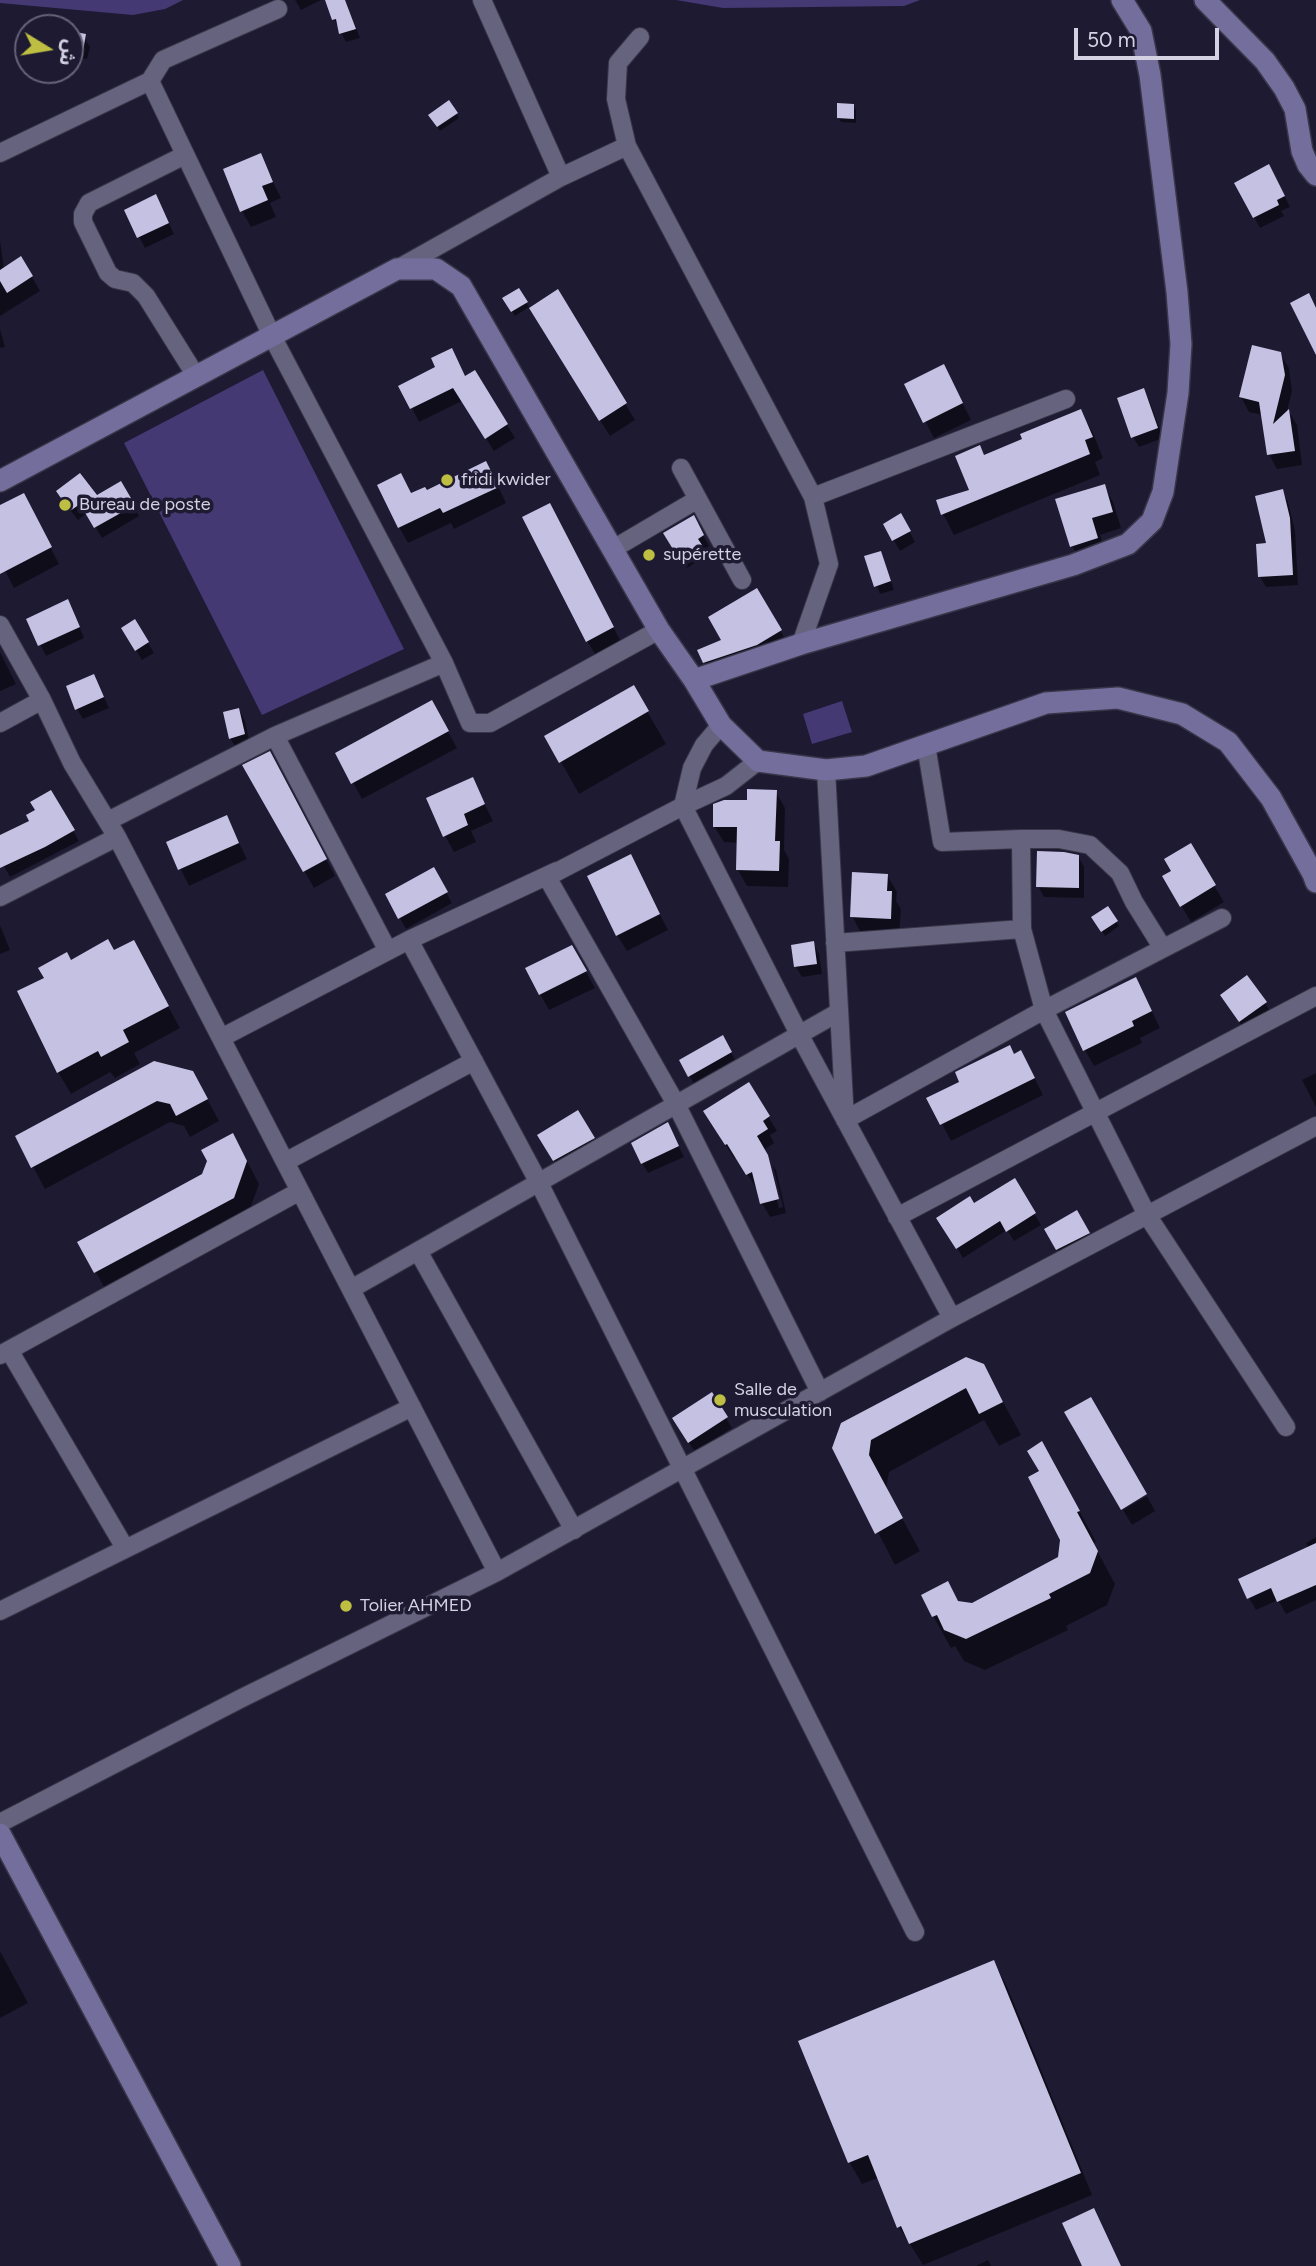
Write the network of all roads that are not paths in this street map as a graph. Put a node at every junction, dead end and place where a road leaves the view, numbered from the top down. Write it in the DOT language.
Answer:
graph roads {
  1 [pos="482,0"];
  2 [pos="1122,0"];
  3 [pos="1205,0"];
  4 [pos="278,9"];
  5 [pos="640,37"];
  6 [pos="150,80"];
  7 [pos="627,146"];
  8 [pos="0,153"];
  9 [pos="185,155"];
  10 [pos="1316,174"];
  11 [pos="561,177"];
  12 [pos="397,269"];
  13 [pos="272,336"];
  14 [pos="196,376"];
  15 [pos="1066,399"];
  16 [pos="681,468"];
  17 [pos="0,481"];
  18 [pos="813,497"];
  19 [pos="698,499"];
  20 [pos="613,549"];
  21 [pos="742,580"];
  22 [pos="0,625"];
  23 [pos="659,630"];
  24 [pos="801,644"];
  25 [pos="444,663"];
  26 [pos="694,680"];
  27 [pos="42,700"];
  28 [pos="0,723"];
  29 [pos="721,725"];
  30 [pos="275,736"];
  31 [pos="926,745"];
  32 [pos="758,761"];
  33 [pos="826,769"];
  34 [pos="683,806"];
  35 [pos="112,829"];
  36 [pos="1021,839"];
  37 [pos="560,870"];
  38 [pos="1316,882"];
  39 [pos="0,897"];
  40 [pos="1222,918"];
  41 [pos="1022,929"];
  42 [pos="409,940"];
  43 [pos="835,943"];
  44 [pos="1163,947"];
  45 [pos="388,951"];
  46 [pos="1316,996"];
  47 [pos="1044,1010"];
  48 [pos="839,1012"];
  49 [pos="799,1034"];
  50 [pos="221,1038"];
  51 [pos="474,1061"];
  52 [pos="676,1104"];
  53 [pos="1096,1113"];
  54 [pos="845,1120"];
  55 [pos="1316,1126"];
  56 [pos="285,1163"];
  57 [pos="539,1182"];
  58 [pos="300,1191"];
  59 [pos="1147,1215"];
  60 [pos="897,1217"];
  61 [pos="418,1251"];
  62 [pos="351,1289"];
  63 [pos="952,1318"];
  64 [pos="5,1353"];
  65 [pos="820,1392"];
  66 [pos="412,1406"];
  67 [pos="1286,1427"];
  68 [pos="684,1468"];
  69 [pos="574,1530"];
  70 [pos="125,1548"];
  71 [pos="497,1572"];
  72 [pos="0,1611"];
  73 [pos="0,1823"];
  74 [pos="0,1834"];
  75 [pos="915,1932"];
  76 [pos="230,2266"];
  1 -- 11 [label="street"];
  2 -- 24 [label="main road"];
  3 -- 10 [label="main road"];
  4 -- 6 [label="street"];
  5 -- 7 [label="street"];
  6 -- 8 [label="street"];
  6 -- 9 [label="street"];
  7 -- 11 [label="street"];
  7 -- 18 [label="street"];
  9 -- 13 [label="street"];
  9 -- 14 [label="street"];
  11 -- 12 [label="street"];
  12 -- 13 [label="main road"];
  12 -- 20 [label="main road"];
  13 -- 14 [label="main road"];
  13 -- 25 [label="street"];
  14 -- 17 [label="main road"];
  15 -- 18 [label="street"];
  16 -- 19 [label="street"];
  18 -- 24 [label="street"];
  19 -- 20 [label="street"];
  19 -- 21 [label="street"];
  20 -- 23 [label="main road"];
  22 -- 27 [label="street"];
  23 -- 25 [label="street"];
  23 -- 26 [label="main road"];
  24 -- 26 [label="main road"];
  25 -- 30 [label="street"];
  26 -- 29 [label="main road"];
  27 -- 28 [label="street"];
  27 -- 35 [label="street"];
  29 -- 32 [label="main road"];
  29 -- 34 [label="street"];
  30 -- 35 [label="street"];
  30 -- 45 [label="street"];
  31 -- 33 [label="main road"];
  31 -- 36 [label="street"];
  31 -- 38 [label="main road"];
  32 -- 33 [label="main road"];
  32 -- 34 [label="street"];
  33 -- 43 [label="street"];
  34 -- 37 [label="street"];
  34 -- 49 [label="street"];
  35 -- 39 [label="street"];
  35 -- 50 [label="street"];
  36 -- 41 [label="street"];
  36 -- 44 [label="street"];
  37 -- 42 [label="street"];
  37 -- 52 [label="street"];
  40 -- 44 [label="street"];
  41 -- 43 [label="street"];
  41 -- 47 [label="street"];
  42 -- 45 [label="street"];
  42 -- 51 [label="street"];
  43 -- 48 [label="street"];
  44 -- 47 [label="street"];
  45 -- 50 [label="street"];
  46 -- 53 [label="street"];
  47 -- 53 [label="street"];
  47 -- 54 [label="street"];
  48 -- 49 [label="street"];
  48 -- 54 [label="street"];
  49 -- 52 [label="street"];
  49 -- 54 [label="street"];
  50 -- 56 [label="street"];
  51 -- 56 [label="street"];
  51 -- 57 [label="street"];
  52 -- 57 [label="street"];
  52 -- 65 [label="street"];
  53 -- 59 [label="street"];
  53 -- 60 [label="street"];
  54 -- 60 [label="street"];
  55 -- 59 [label="street"];
  56 -- 58 [label="street"];
  57 -- 61 [label="street"];
  57 -- 68 [label="street"];
  58 -- 62 [label="street"];
  58 -- 64 [label="street"];
  59 -- 63 [label="street"];
  59 -- 67 [label="street"];
  60 -- 63 [label="street"];
  61 -- 62 [label="street"];
  61 -- 69 [label="street"];
  62 -- 66 [label="street"];
  63 -- 65 [label="street"];
  64 -- 70 [label="street"];
  65 -- 68 [label="street"];
  66 -- 70 [label="street"];
  66 -- 71 [label="street"];
  68 -- 69 [label="street"];
  68 -- 75 [label="street"];
  69 -- 71 [label="street"];
  70 -- 72 [label="street"];
  71 -- 73 [label="street"];
  74 -- 76 [label="main road"];
}
